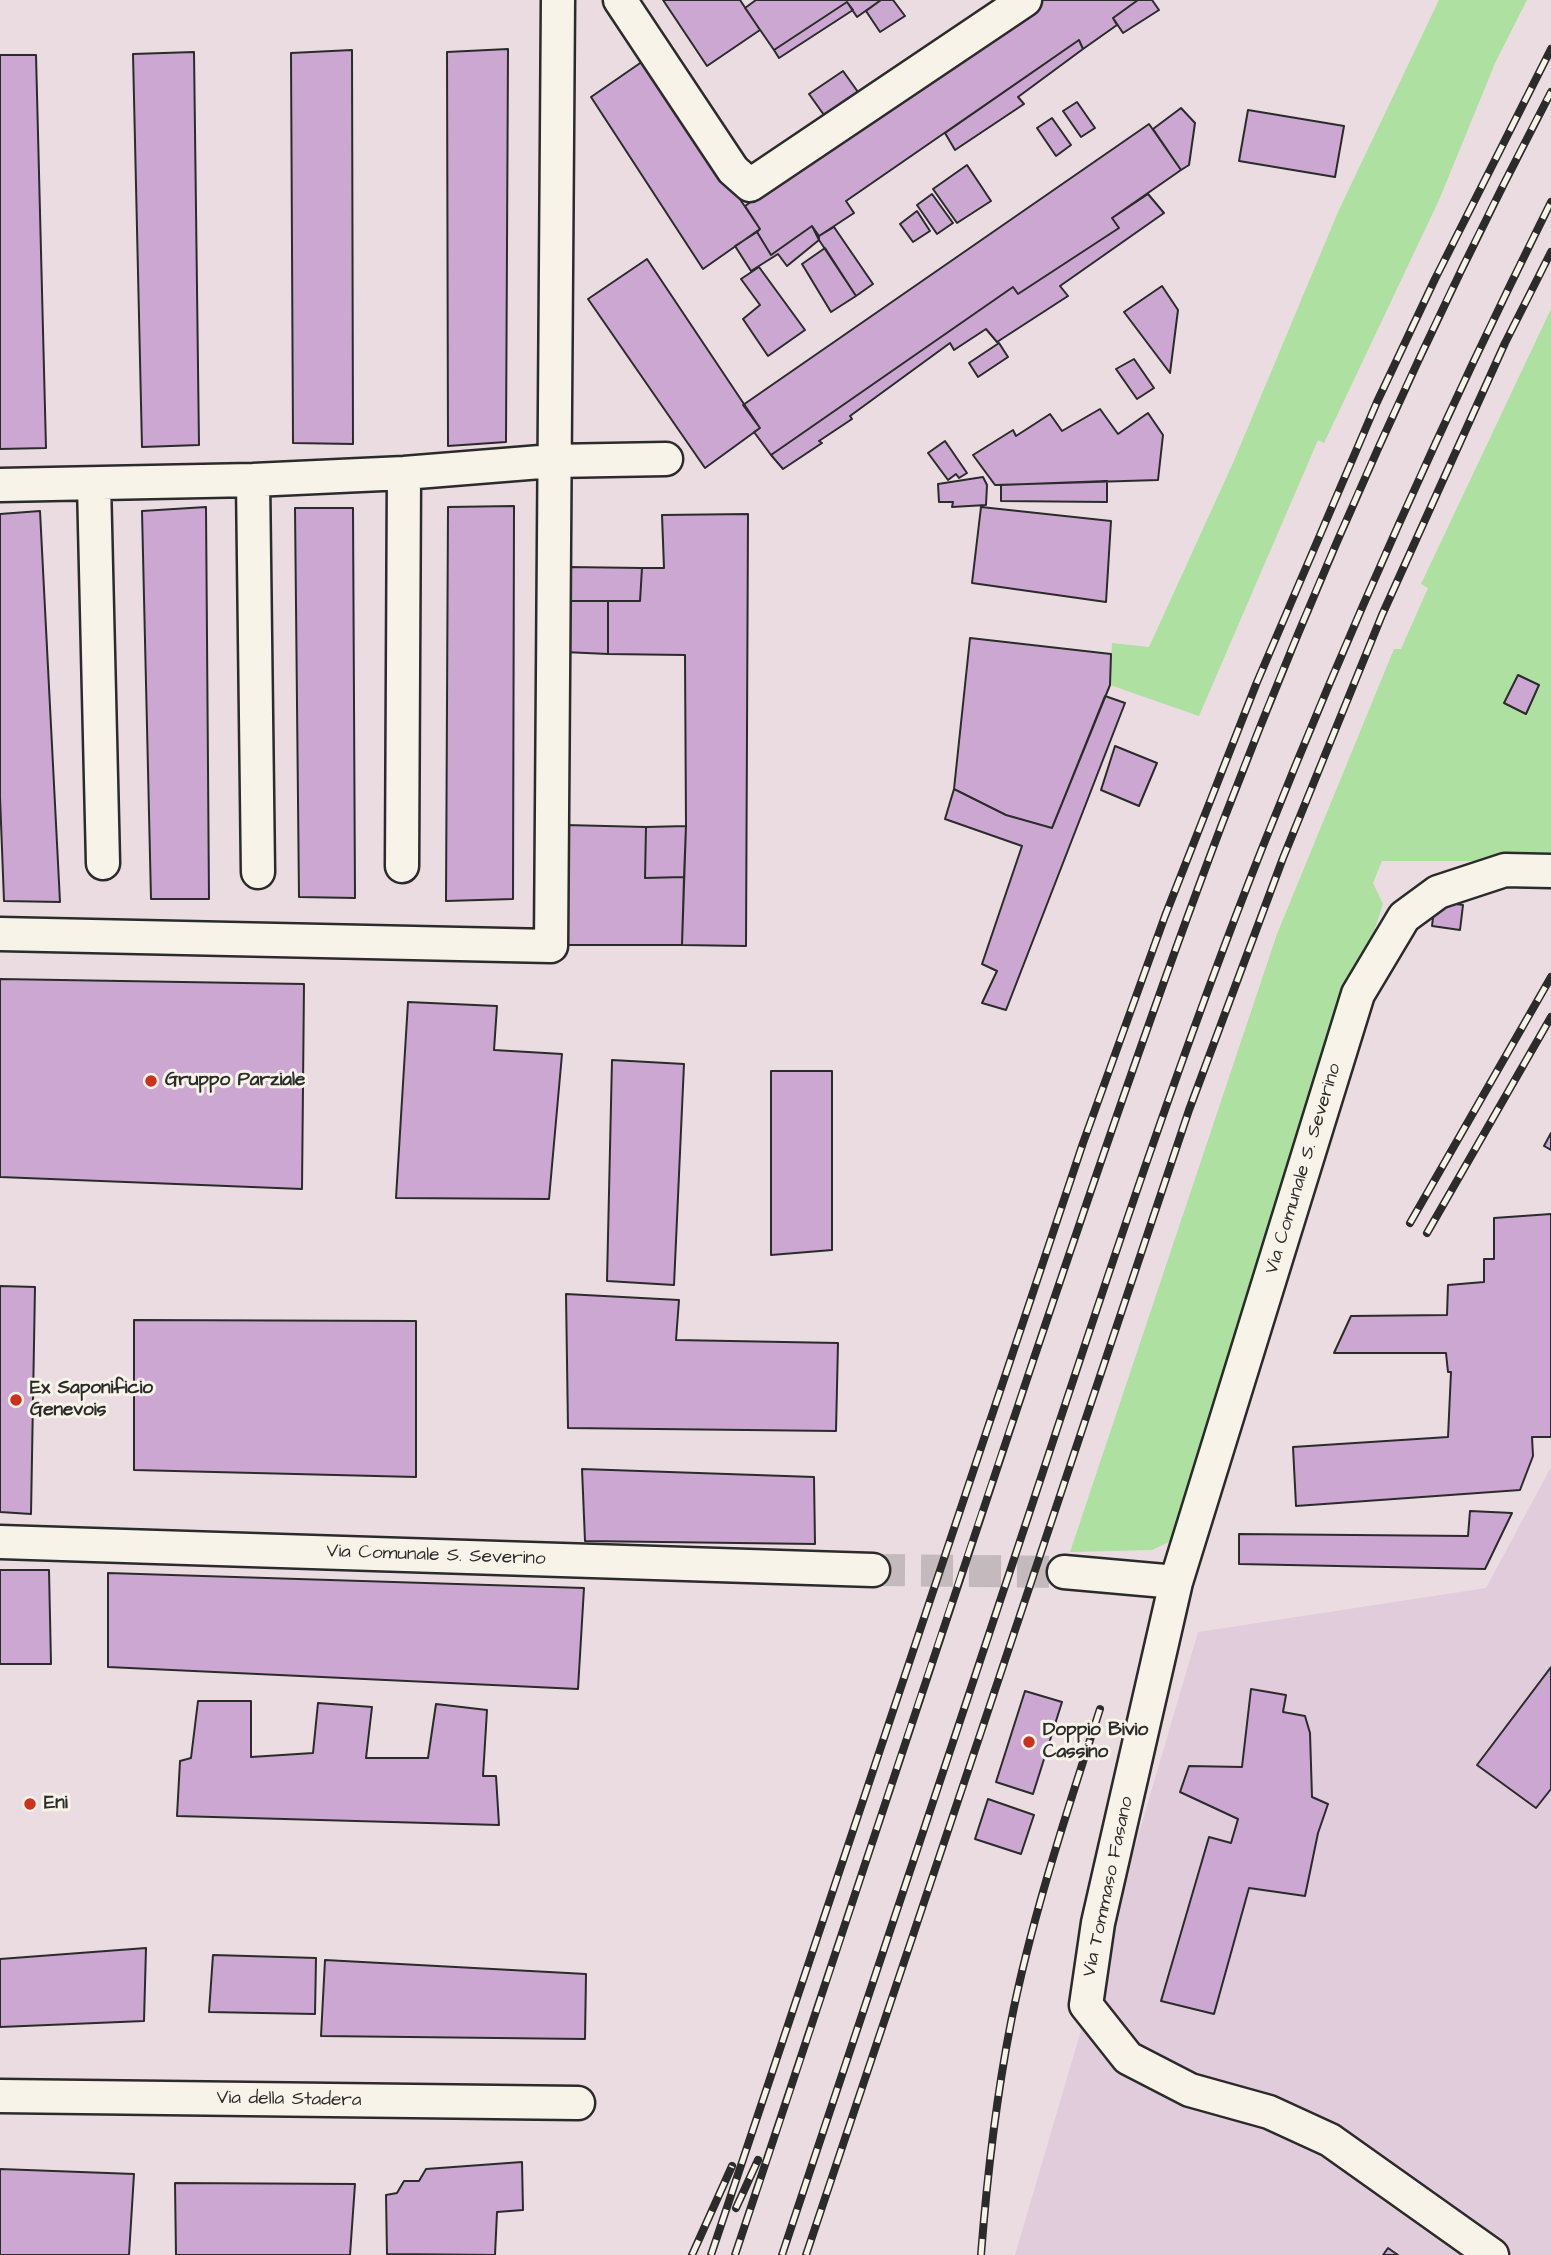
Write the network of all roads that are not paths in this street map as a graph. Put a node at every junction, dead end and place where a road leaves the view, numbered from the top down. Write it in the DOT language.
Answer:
graph roads {
  1 [pos="558,0"];
  2 [pos="620,0"];
  3 [pos="1025,0"];
  4 [pos="666,459"];
  5 [pos="553,461"];
  6 [pos="404,473"];
  7 [pos="253,480"];
  8 [pos="93,484"];
  9 [pos="0,485"];
  10 [pos="103,863"];
  11 [pos="402,866"];
  12 [pos="1551,871"];
  13 [pos="258,872"];
  14 [pos="0,934"];
  15 [pos="0,1542"];
  16 [pos="873,1570"];
  17 [pos="1064,1572"];
  18 [pos="1176,1582"];
  19 [pos="0,2096"];
  20 [pos="578,2103"];
  21 [pos="1492,2255"];
  1 -- 5 [label="street"];
  2 -- 3 [label="street"];
  4 -- 5 [label="street"];
  5 -- 6 [label="street"];
  5 -- 14 [label="street"];
  6 -- 7 [label="street"];
  6 -- 11 [label="street"];
  7 -- 8 [label="street"];
  7 -- 13 [label="street"];
  8 -- 9 [label="street"];
  8 -- 10 [label="street"];
  12 -- 18 [label="street, Via Comunale S. Severino"];
  15 -- 16 [label="street, Via Comunale S. Severino"];
  17 -- 18 [label="street"];
  18 -- 21 [label="street, Via Tommaso Fasano"];
  19 -- 20 [label="street, Via della Stadera"];
}
